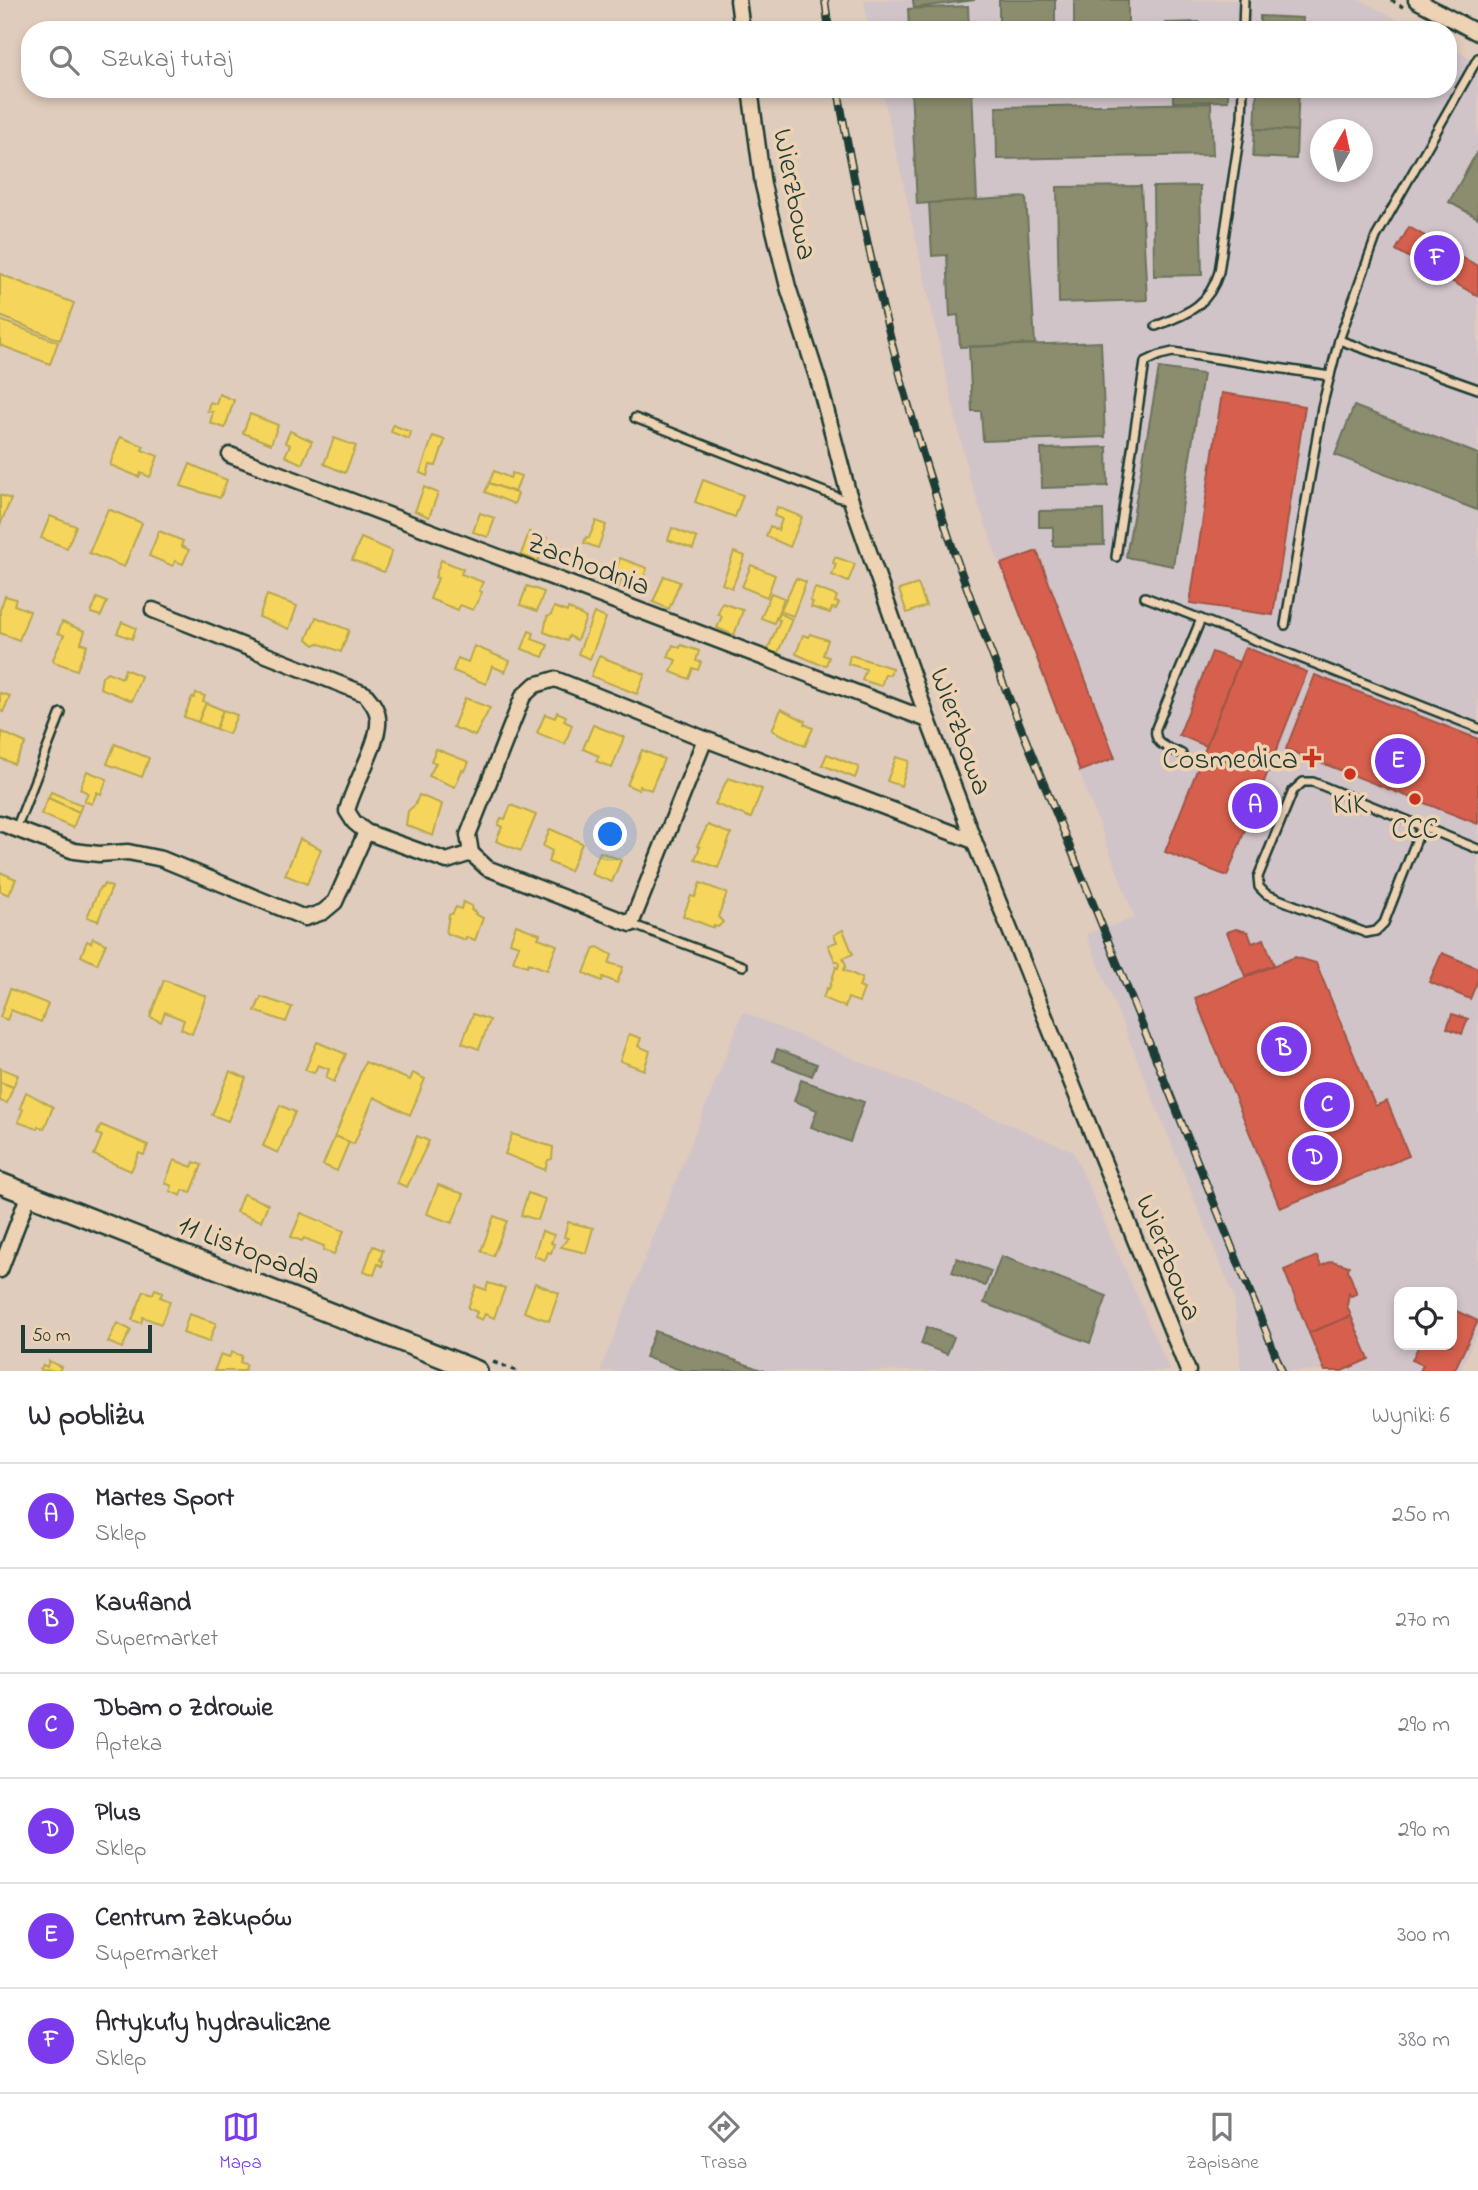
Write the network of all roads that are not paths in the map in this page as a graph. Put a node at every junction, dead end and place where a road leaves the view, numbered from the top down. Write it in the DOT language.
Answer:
graph roads {
  1 [pos="738,0"];
  2 [pos="1244,0"];
  3 [pos="1416,0"];
  4 [pos="741,21"];
  5 [pos="1243,21"];
  6 [pos="1455,21"];
  7 [pos="1457,22"];
  8 [pos="1478,33"];
  9 [pos="1478,58"];
  10 [pos="1457,95"];
  11 [pos="751,98"];
  12 [pos="1243,98"];
  13 [pos="1455,98"];
  14 [pos="1156,326"];
  15 [pos="1339,340"];
  16 [pos="1330,376"];
  17 [pos="1478,389"];
  18 [pos="635,418"];
  19 [pos="230,455"];
  20 [pos="851,499"];
  21 [pos="1116,557"];
  22 [pos="1144,597"];
  23 [pos="153,610"];
  24 [pos="1201,619"];
  25 [pos="1285,625"];
  26 [pos="61,713"];
  27 [pos="929,720"];
  28 [pos="1478,727"];
  29 [pos="705,739"];
  30 [pos="1182,754"];
  31 [pos="0,823"];
  32 [pos="1422,826"];
  33 [pos="16,829"];
  34 [pos="366,832"];
  35 [pos="975,841"];
  36 [pos="1478,849"];
  37 [pos="471,853"];
  38 [pos="631,924"];
  39 [pos="743,966"];
  40 [pos="0,1183"];
  41 [pos="29,1194"];
  42 [pos="0,1270"];
  43 [pos="478,1371"];
  44 [pos="1188,1371"];
  1 -- 4 [label="street"];
  2 -- 5 [label="lane"];
  3 -- 6 [label="street"];
  7 -- 8 [label="street"];
  9 -- 10 [label="lane"];
  11 -- 20 [label="street, Wierzbowa"];
  12 -- 14 [label="lane"];
  13 -- 15 [label="lane"];
  15 -- 16 [label="lane"];
  15 -- 17 [label="lane"];
  16 -- 21 [label="lane"];
  16 -- 25 [label="lane"];
  18 -- 20 [label="lane"];
  19 -- 27 [label="street, Zachodnia"];
  20 -- 27 [label="street, Wierzbowa"];
  22 -- 24 [label="lane"];
  23 -- 34 [label="street"];
  24 -- 28 [label="lane"];
  24 -- 30 [label="lane"];
  26 -- 33 [label="lane"];
  27 -- 35 [label="street, Wierzbowa"];
  29 -- 35 [label="street"];
  29 -- 37 [label="street"];
  29 -- 38 [label="street"];
  31 -- 33 [label="street"];
  32 -- 32 [label="lane"];
  32 -- 36 [label="lane"];
  33 -- 34 [label="street"];
  34 -- 37 [label="street"];
  35 -- 44 [label="street, Wierzbowa"];
  37 -- 38 [label="street"];
  38 -- 39 [label="lane"];
  40 -- 41 [label="main road, 11 Listopada"];
  41 -- 42 [label="street"];
  41 -- 43 [label="main road, 11 Listopada"];
}
